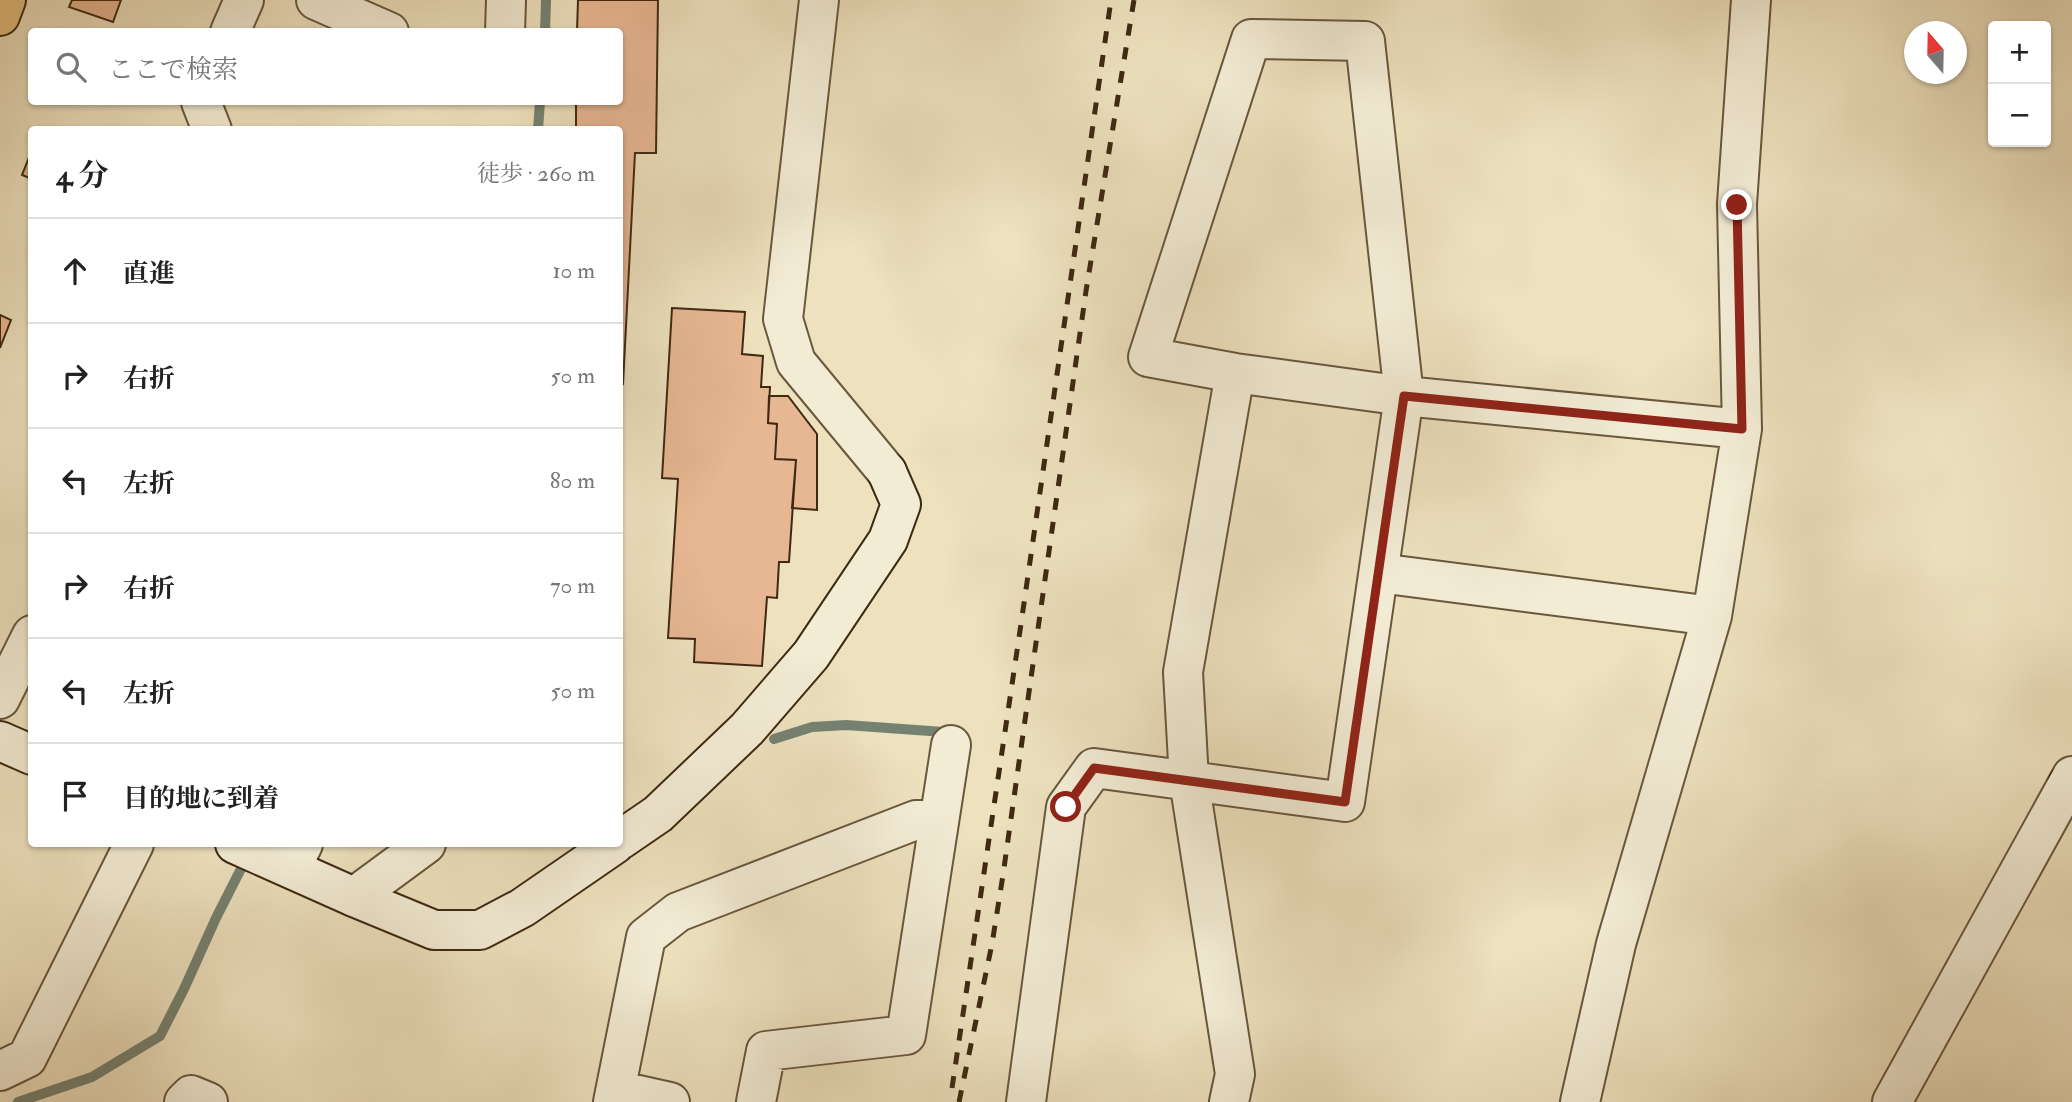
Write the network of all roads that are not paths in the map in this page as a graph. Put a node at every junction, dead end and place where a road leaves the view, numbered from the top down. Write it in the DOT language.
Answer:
graph roads {
  1 [pos="6,0"];
  2 [pos="244,0"];
  3 [pos="316,0"];
  4 [pos="506,0"];
  5 [pos="819,0"];
  6 [pos="1751,0"];
  7 [pos="0,16"];
  8 [pos="232,28"];
  9 [pos="380,28"];
  10 [pos="505,28"];
  11 [pos="202,105"];
  12 [pos="210,126"];
  13 [pos="1235,373"];
  14 [pos="1404,396"];
  15 [pos="1742,429"];
  16 [pos="1379,573"];
  17 [pos="1712,616"];
  18 [pos="28,643"];
  19 [pos="0,699"];
  20 [pos="0,741"];
  21 [pos="951,745"];
  22 [pos="28,753"];
  23 [pos="1189,780"];
  24 [pos="2071,781"];
  25 [pos="939,820"];
  26 [pos="623,839"];
  27 [pos="132,847"];
  28 [pos="250,847"];
  29 [pos="422,847"];
  30 [pos="611,847"];
  31 [pos="297,856"];
  32 [pos="354,897"];
  33 [pos="0,1071"];
  34 [pos="614,1096"];
  35 [pos="184,1102"];
  36 [pos="208,1102"];
  37 [pos="670,1102"];
  38 [pos="756,1102"];
  39 [pos="1026,1102"];
  40 [pos="1229,1102"];
  41 [pos="1580,1102"];
  42 [pos="1892,1102"];
  1 -- 7 [label="main road"];
  2 -- 8 [label="street"];
  3 -- 9 [label="street"];
  4 -- 10 [label="street"];
  5 -- 26 [label="street"];
  6 -- 15 [label="street"];
  11 -- 12 [label="street"];
  13 -- 14 [label="street"];
  13 -- 14 [label="street"];
  13 -- 23 [label="street"];
  14 -- 15 [label="street"];
  14 -- 16 [label="street"];
  15 -- 17 [label="street"];
  16 -- 17 [label="street"];
  16 -- 23 [label="street"];
  17 -- 41 [label="street"];
  18 -- 19 [label="street"];
  20 -- 22 [label="street"];
  21 -- 25 [label="street"];
  23 -- 39 [label="street"];
  23 -- 40 [label="street"];
  24 -- 42 [label="street"];
  25 -- 34 [label="street"];
  25 -- 38 [label="street"];
  27 -- 33 [label="street"];
  28 -- 31 [label="street"];
  29 -- 32 [label="street"];
  30 -- 32 [label="street"];
  31 -- 32 [label="street"];
  34 -- 37 [label="street"];
  35 -- 36 [label="street"];
}
